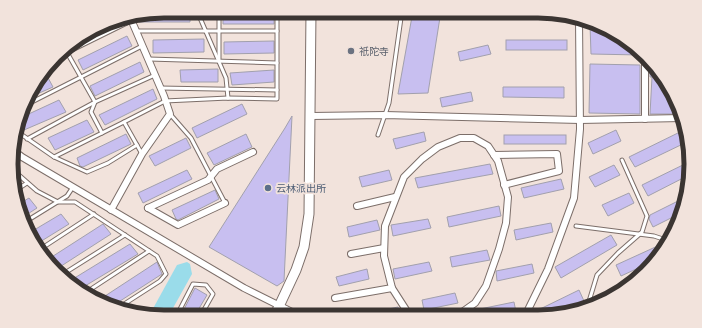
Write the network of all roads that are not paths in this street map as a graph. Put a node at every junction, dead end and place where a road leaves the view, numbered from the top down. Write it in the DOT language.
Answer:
graph roads {
  1 [pos="200,18"];
  2 [pos="219,18"];
  3 [pos="277,18"];
  4 [pos="311,18"];
  5 [pos="401,18"];
  6 [pos="132,22"];
  7 [pos="579,24"];
  8 [pos="116,26"];
  9 [pos="136,31"];
  10 [pos="206,31"];
  11 [pos="219,31"];
  12 [pos="277,31"];
  13 [pos="86,41"];
  14 [pos="142,46"];
  15 [pos="67,55"];
  16 [pos="148,59"];
  17 [pos="219,61"];
  18 [pos="277,62"];
  19 [pos="645,65"];
  20 [pos="155,75"];
  21 [pos="81,77"];
  22 [pos="160,88"];
  23 [pos="227,89"];
  24 [pos="277,90"];
  25 [pos="228,98"];
  26 [pos="165,101"];
  27 [pos="32,102"];
  28 [pos="95,102"];
  29 [pos="170,114"];
  30 [pos="385,115"];
  31 [pos="311,116"];
  32 [pos="676,118"];
  33 [pos="645,119"];
  34 [pos="580,120"];
  35 [pos="124,122"];
  36 [pos="102,133"];
  37 [pos="21,135"];
  38 [pos="378,135"];
  39 [pos="27,139"];
  40 [pos="137,145"];
  41 [pos="253,152"];
  42 [pos="18,154"];
  43 [pos="142,154"];
  44 [pos="494,155"];
  45 [pos="54,157"];
  46 [pos="622,160"];
  47 [pos="18,175"];
  48 [pos="212,176"];
  49 [pos="27,183"];
  50 [pos="504,185"];
  51 [pos="73,187"];
  52 [pos="20,188"];
  53 [pos="395,197"];
  54 [pos="58,202"];
  55 [pos="225,203"];
  56 [pos="357,206"];
  57 [pos="111,210"];
  58 [pos="94,214"];
  59 [pos="29,220"];
  60 [pos="576,226"];
  61 [pos="640,234"];
  62 [pos="125,235"];
  63 [pos="663,239"];
  64 [pos="44,247"];
  65 [pos="384,248"];
  66 [pos="149,251"];
  67 [pos="351,254"];
  68 [pos="66,272"];
  69 [pos="392,288"];
  70 [pos="90,290"];
  71 [pos="334,298"];
  72 [pos="589,301"];
  73 [pos="124,304"];
  74 [pos="280,306"];
  75 [pos="180,310"];
  76 [pos="204,310"];
  77 [pos="278,310"];
  78 [pos="289,310"];
  79 [pos="406,310"];
  80 [pos="465,310"];
  81 [pos="528,310"];
  1 -- 10 [label="lane"];
  2 -- 11 [label="lane"];
  3 -- 12 [label="lane"];
  4 -- 31 [label="street"];
  5 -- 30 [label="lane"];
  6 -- 9 [label="street"];
  7 -- 34 [label="street"];
  8 -- 13 [label="lane"];
  9 -- 10 [label="lane"];
  9 -- 14 [label="street"];
  10 -- 11 [label="lane"];
  10 -- 17 [label="lane"];
  11 -- 12 [label="lane"];
  11 -- 17 [label="lane"];
  12 -- 18 [label="lane"];
  14 -- 16 [label="street"];
  14 -- 21 [label="lane"];
  15 -- 21 [label="lane"];
  16 -- 17 [label="lane"];
  16 -- 20 [label="street"];
  17 -- 18 [label="lane"];
  17 -- 23 [label="lane"];
  18 -- 24 [label="lane"];
  19 -- 33 [label="street"];
  20 -- 22 [label="street"];
  20 -- 28 [label="lane"];
  21 -- 27 [label="lane"];
  21 -- 28 [label="lane"];
  22 -- 23 [label="lane"];
  22 -- 26 [label="street"];
  23 -- 24 [label="lane"];
  23 -- 25 [label="lane"];
  24 -- 25 [label="lane"];
  25 -- 26 [label="lane"];
  26 -- 29 [label="street"];
  26 -- 35 [label="lane"];
  28 -- 36 [label="lane"];
  28 -- 39 [label="lane"];
  29 -- 43 [label="street"];
  29 -- 48 [label="lane"];
  30 -- 31 [label="street"];
  30 -- 34 [label="street"];
  30 -- 38 [label="lane"];
  31 -- 74 [label="street"];
  32 -- 33 [label="street"];
  33 -- 34 [label="street"];
  34 -- 81 [label="street"];
  35 -- 36 [label="lane"];
  35 -- 40 [label="lane"];
  36 -- 45 [label="lane"];
  37 -- 39 [label="lane"];
  39 -- 45 [label="lane"];
  40 -- 43 [label="lane"];
  40 -- 45 [label="lane"];
  41 -- 48 [label="street"];
  42 -- 51 [label="street"];
  43 -- 57 [label="street"];
  44 -- 50 [label="street"];
  44 -- 50 [label="street"];
  44 -- 53 [label="street"];
  46 -- 61 [label="lane"];
  47 -- 49 [label="lane"];
  48 -- 55 [label="lane"];
  48 -- 55 [label="street"];
  49 -- 52 [label="lane"];
  49 -- 54 [label="lane"];
  50 -- 80 [label="street"];
  51 -- 54 [label="lane"];
  51 -- 57 [label="street"];
  53 -- 56 [label="street"];
  53 -- 65 [label="street"];
  54 -- 58 [label="lane"];
  54 -- 59 [label="lane"];
  57 -- 74 [label="street"];
  58 -- 62 [label="lane"];
  58 -- 64 [label="lane"];
  60 -- 61 [label="lane"];
  61 -- 63 [label="lane"];
  61 -- 72 [label="lane"];
  62 -- 66 [label="lane"];
  62 -- 68 [label="lane"];
  65 -- 67 [label="street"];
  65 -- 69 [label="street"];
  66 -- 70 [label="lane"];
  66 -- 73 [label="lane"];
  69 -- 71 [label="street"];
  69 -- 79 [label="street"];
  74 -- 77 [label="street"];
  74 -- 78 [label="street"];
  75 -- 76 [label="lane"];
}
